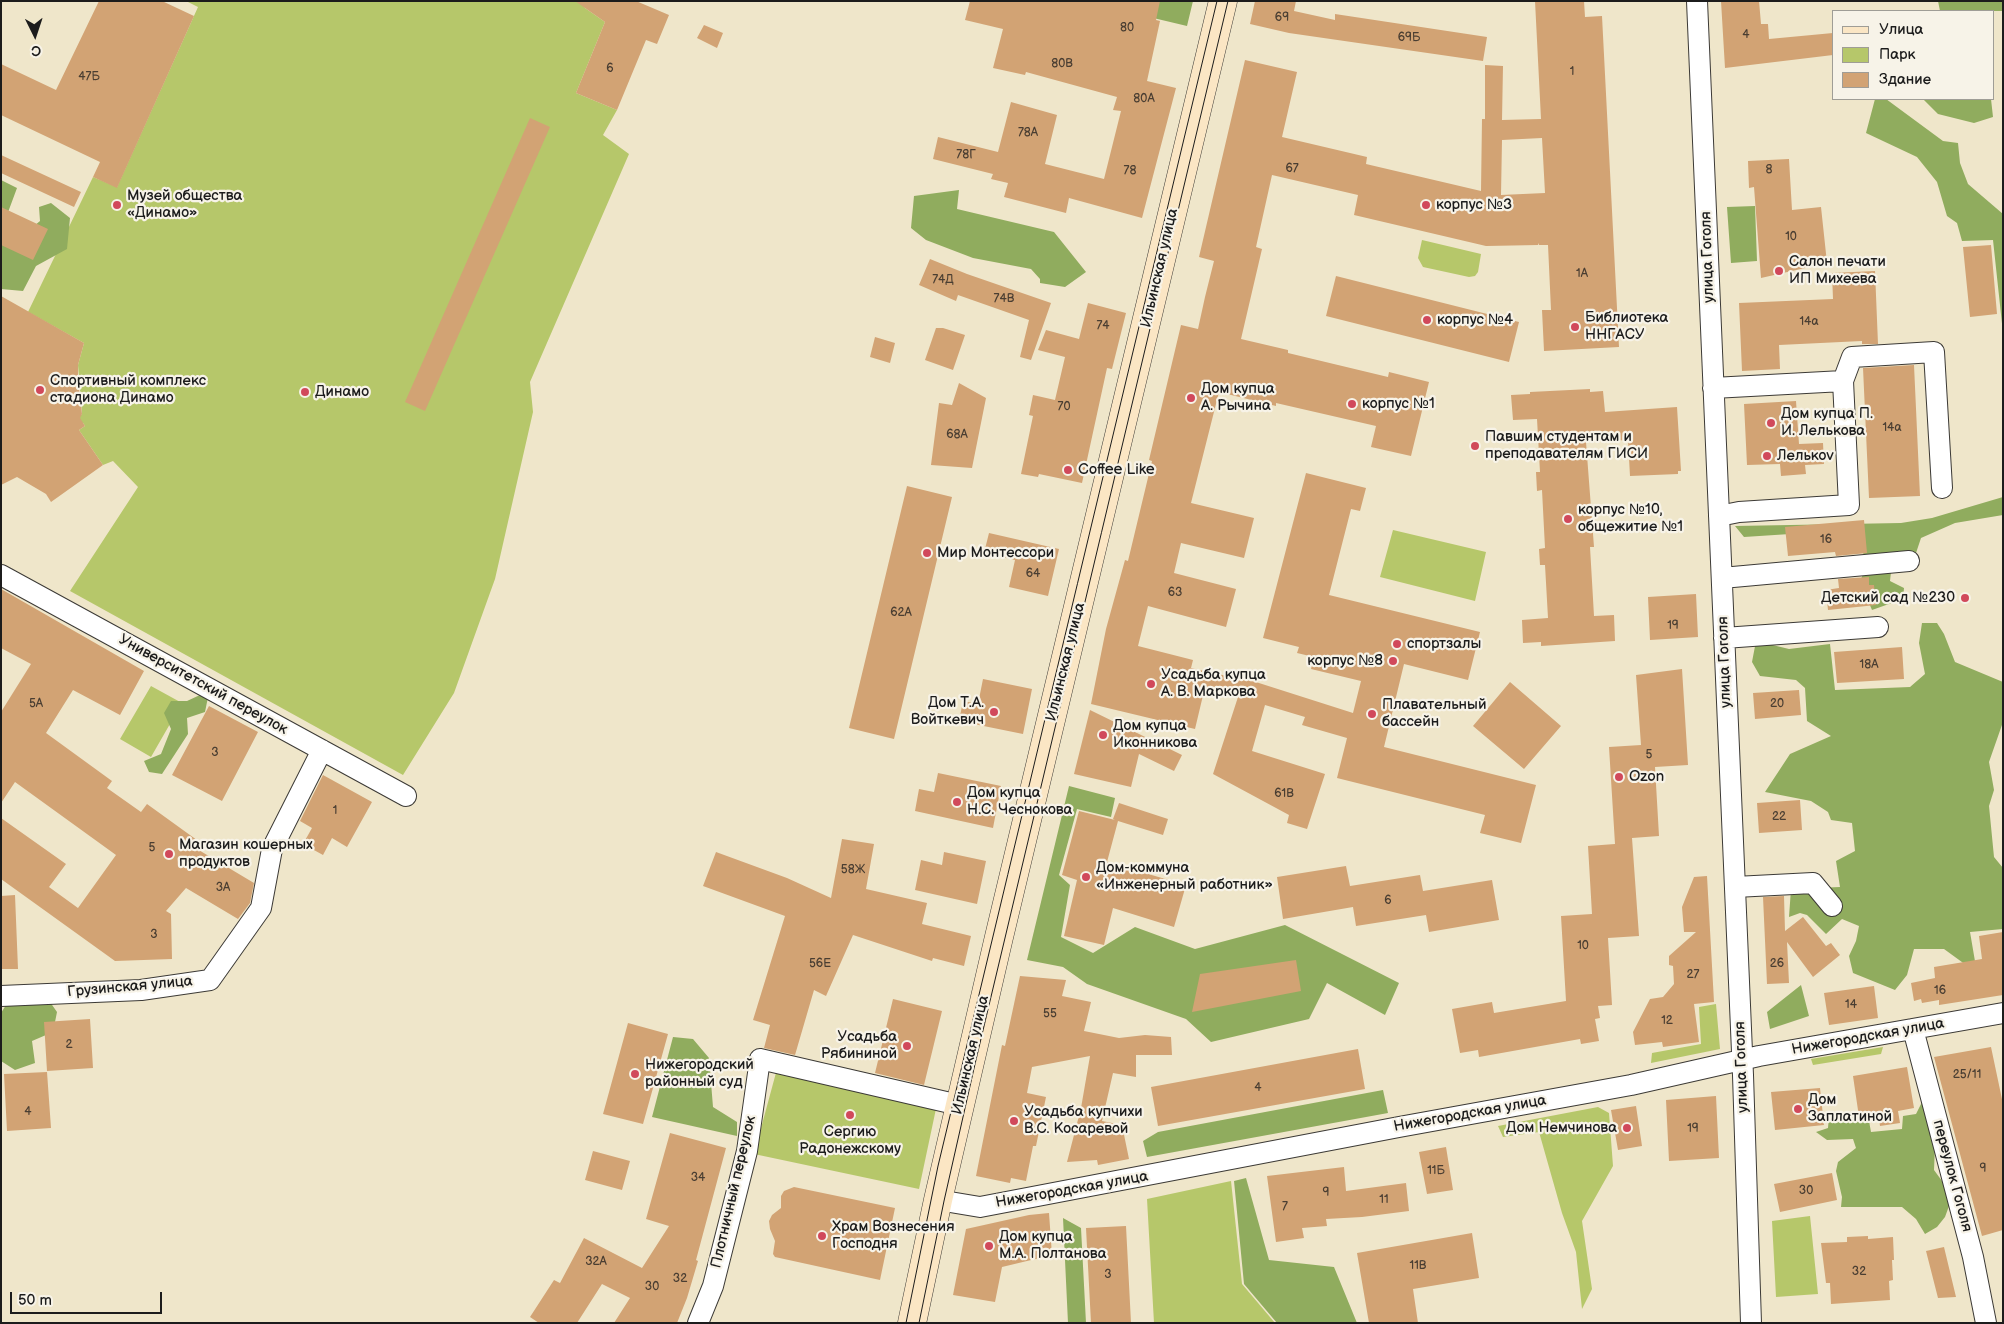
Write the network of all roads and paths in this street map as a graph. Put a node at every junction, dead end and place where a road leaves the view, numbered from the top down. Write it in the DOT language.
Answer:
graph roads {
  1 [pos="1223,1"];
  2 [pos="1697,1"];
  3 [pos="1843,381"];
  4 [pos="1713,388"];
  5 [pos="1942,488"];
  6 [pos="1719,516"];
  7 [pos="1909,561"];
  8 [pos="1,575"];
  9 [pos="1722,578"];
  10 [pos="1878,627"];
  11 [pos="1724,638"];
  12 [pos="322,750"];
  13 [pos="406,796"];
  14 [pos="1735,887"];
  15 [pos="1832,906"];
  16 [pos="1,996"];
  17 [pos="2003,1013"];
  18 [pos="1913,1030"];
  19 [pos="1742,1059"];
  20 [pos="959,1105"];
  21 [pos="938,1200"];
  22 [pos="698,1323"];
  23 [pos="912,1323"];
  24 [pos="1751,1323"];
  25 [pos="1986,1323"];
  1 -- 20 [label="street, Ильинская улица"];
  2 -- 4 [label="street, улица Гоголя"];
  3 -- 4 [label="street"];
  3 -- 5 [label="street"];
  3 -- 6 [label="street"];
  4 -- 6 [label="street, улица Гоголя"];
  6 -- 9 [label="street, улица Гоголя"];
  7 -- 9 [label="street"];
  8 -- 12 [label="street, Университетский переулок"];
  9 -- 11 [label="street, улица Гоголя"];
  10 -- 11 [label="street"];
  11 -- 14 [label="street, улица Гоголя"];
  12 -- 13 [label="street, Университетский переулок"];
  12 -- 16 [label="street, Грузинская улица"];
  14 -- 15 [label="street"];
  14 -- 19 [label="street, улица Гоголя"];
  17 -- 18 [label="street, Нижегородская улица"];
  18 -- 19 [label="street, Нижегородская улица"];
  18 -- 25 [label="street, переулок Гоголя"];
  19 -- 21 [label="street, Нижегородская улица"];
  19 -- 24 [label="street, улица Гоголя"];
  20 -- 21 [label="street, Ильинская улица"];
  20 -- 22 [label="street, Плотничный переулок"];
  21 -- 23 [label="street, Ильинская улица"];
}
